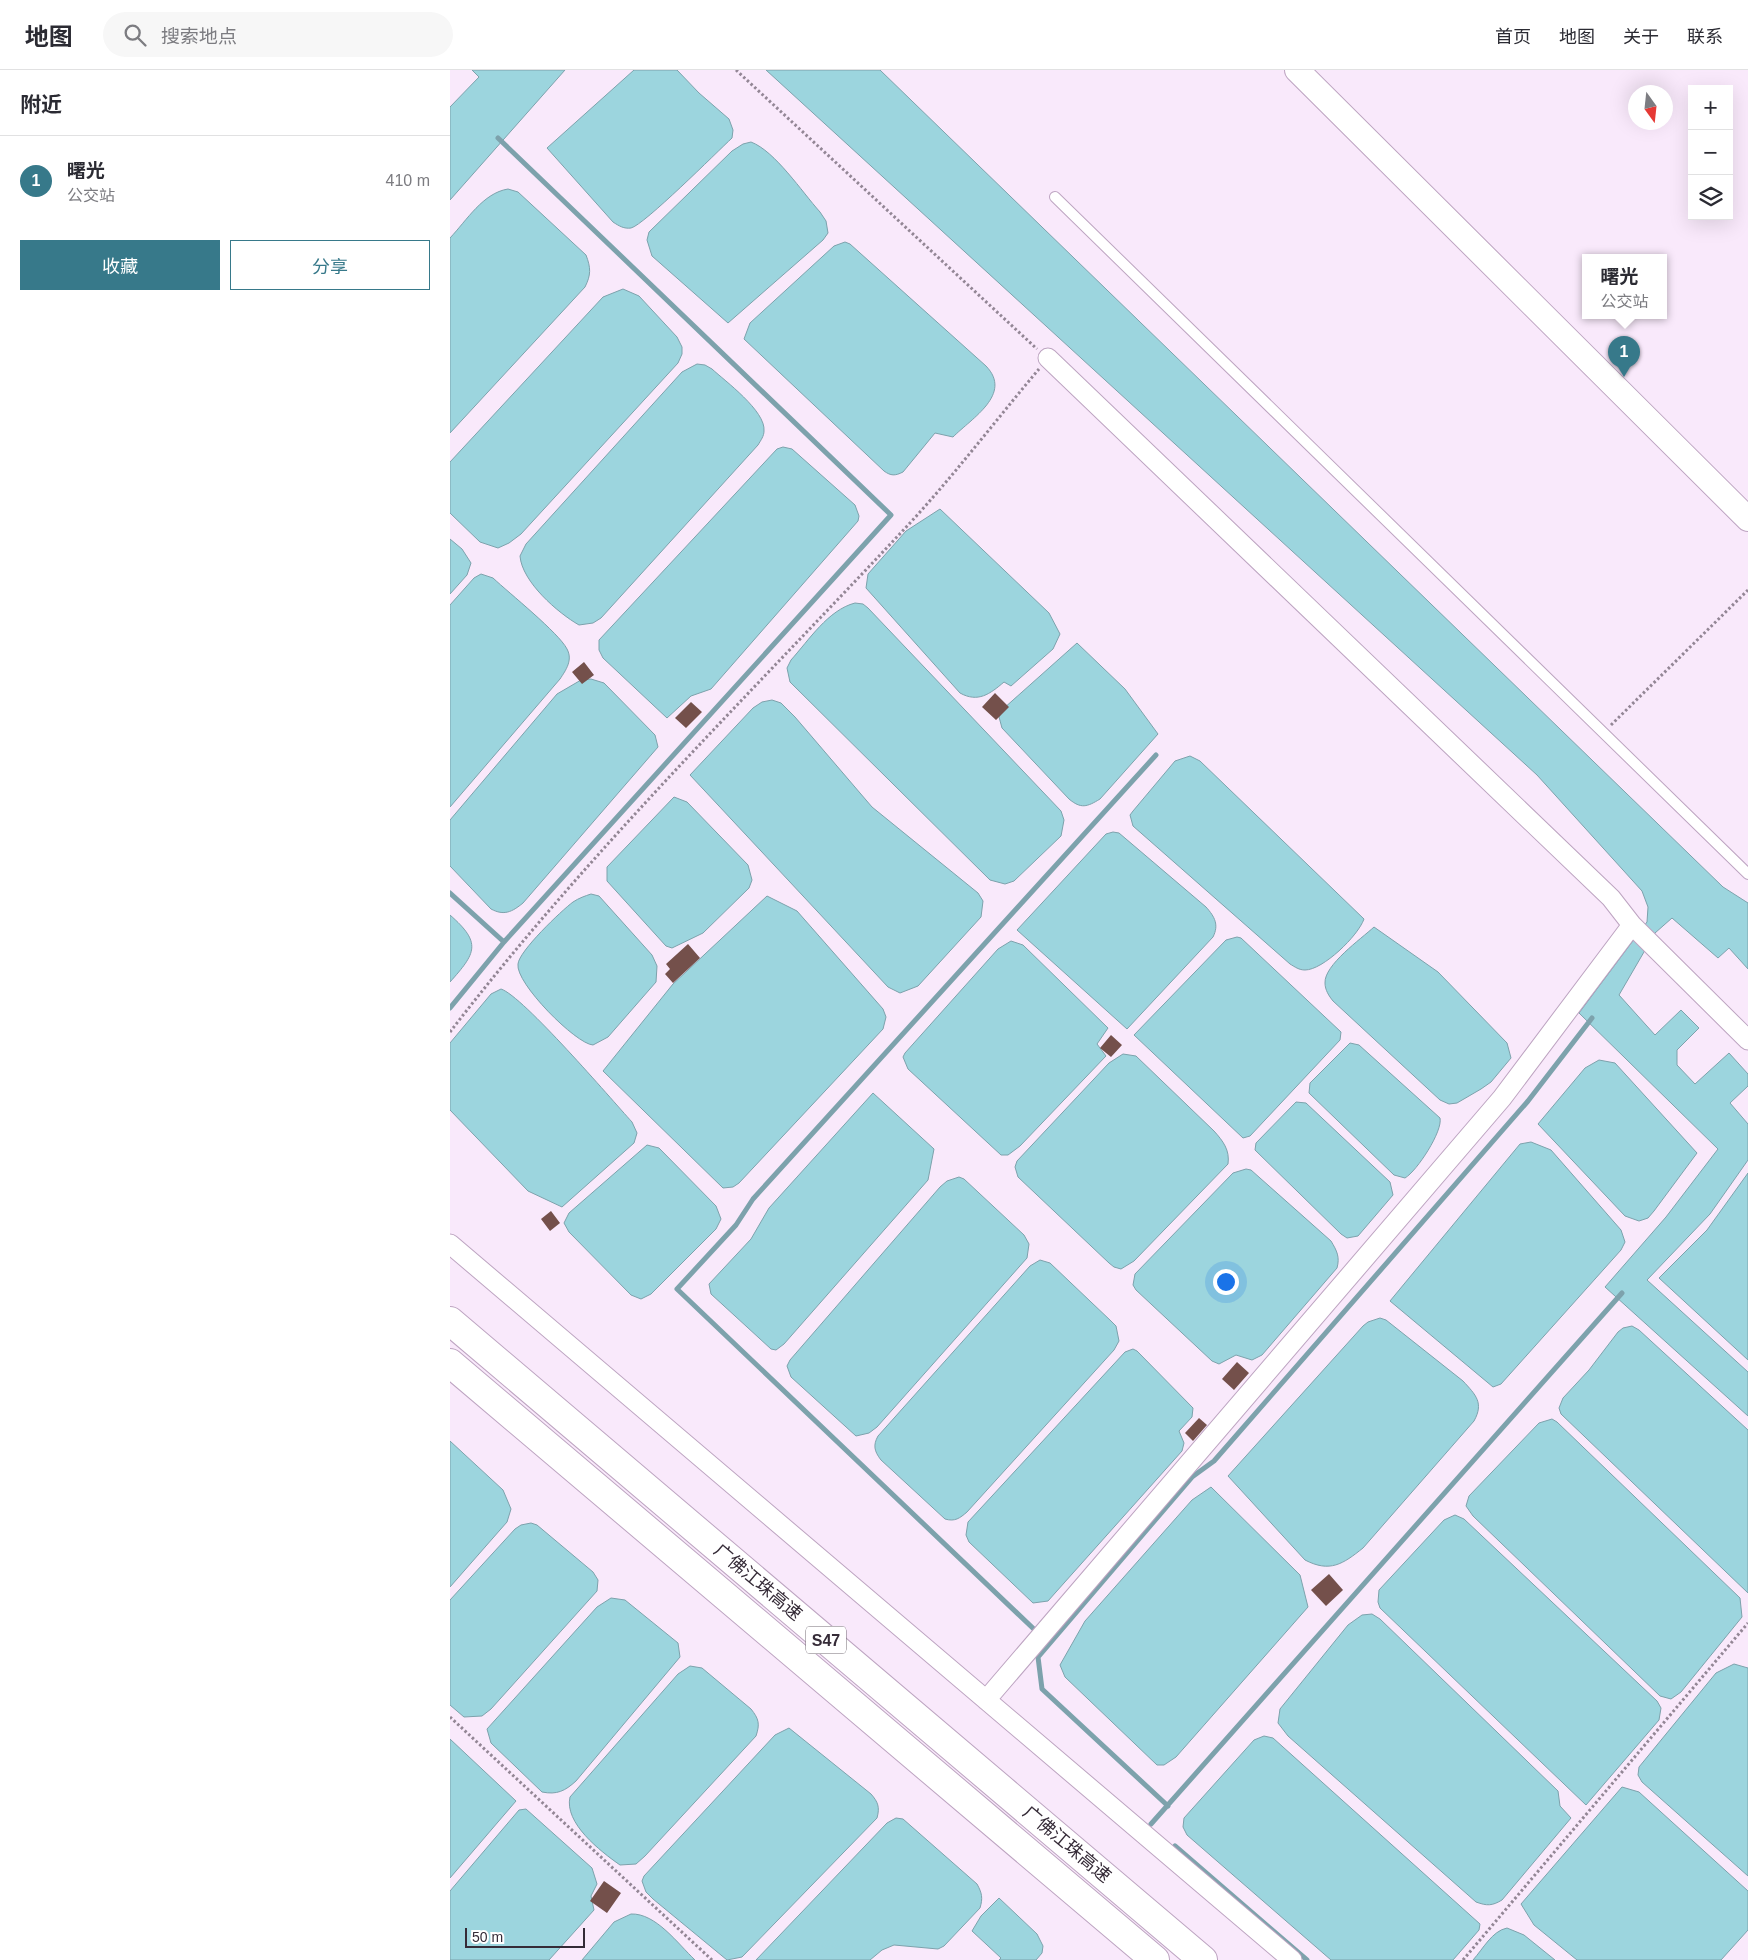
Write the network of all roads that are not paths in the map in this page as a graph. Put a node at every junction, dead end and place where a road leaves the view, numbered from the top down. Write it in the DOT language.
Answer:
graph roads {
  1 [pos="1297,70"];
  2 [pos="1055,197"];
  3 [pos="1048,358"];
  4 [pos="1748,519"];
  5 [pos="1748,874"];
  6 [pos="1632,925"];
  7 [pos="1748,1040"];
  8 [pos="450,1244"];
  9 [pos="450,1321"];
  10 [pos="450,1363"];
  11 [pos="986,1700"];
  12 [pos="1154,1960"];
  13 [pos="1203,1960"];
  14 [pos="1292,1960"];
  1 -- 4 [label="street"];
  2 -- 5 [label="lane"];
  3 -- 6 [label="street"];
  6 -- 7 [label="street"];
  6 -- 11 [label="street"];
  8 -- 11 [label="street"];
  9 -- 13 [label="highway, 广佛江珠高速 / S47"];
  10 -- 12 [label="highway, 广佛江珠高速 / S47"];
  11 -- 14 [label="street"];
}
